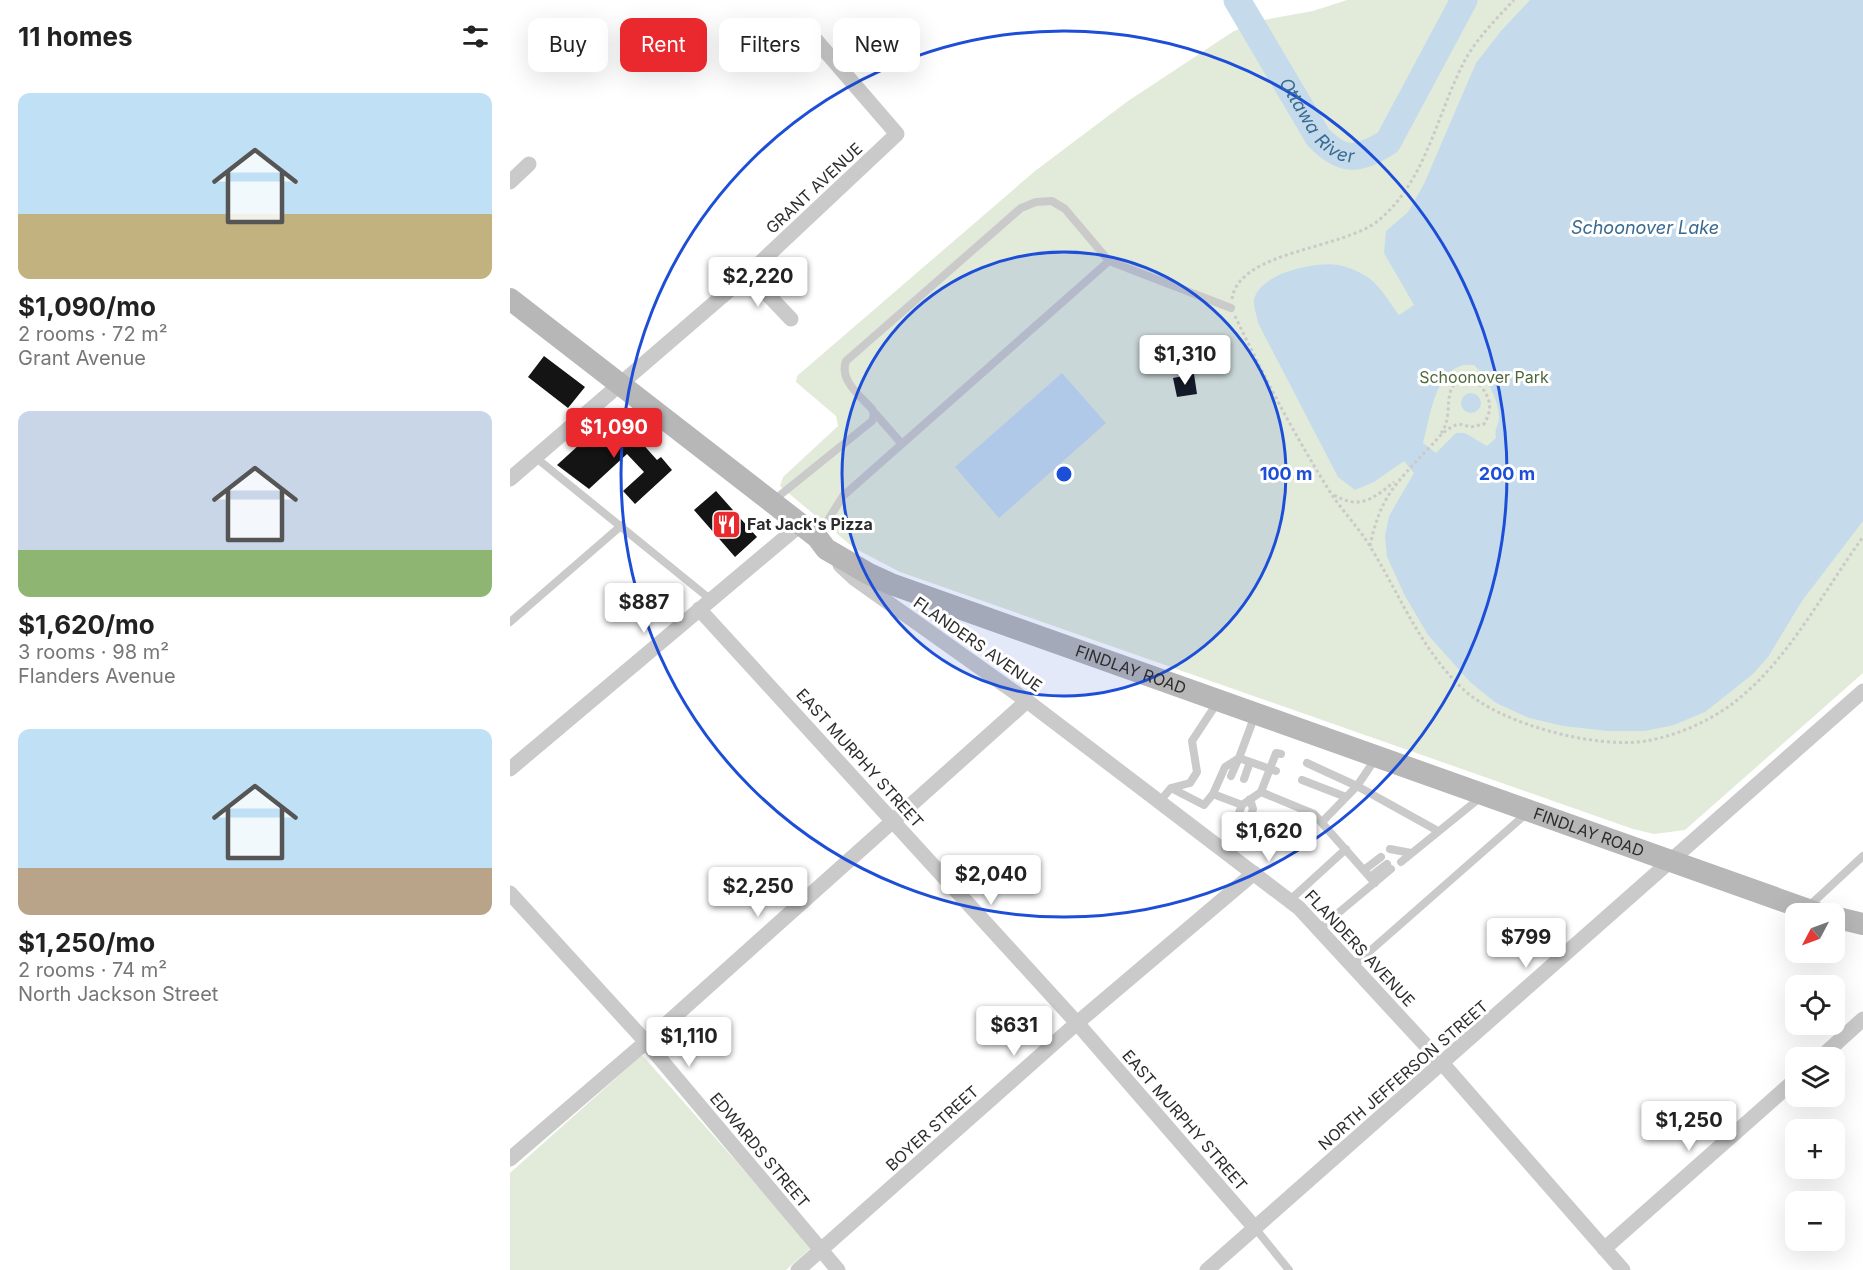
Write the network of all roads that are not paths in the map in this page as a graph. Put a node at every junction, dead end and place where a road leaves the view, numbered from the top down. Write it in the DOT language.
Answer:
graph roads {
  1 [pos="821,46"];
  2 [pos="530,164"];
  3 [pos="510,182"];
  4 [pos="1109,261"];
  5 [pos="748,274"];
  6 [pos="510,299"];
  7 [pos="1231,308"];
  8 [pos="791,319"];
  9 [pos="621,385"];
  10 [pos="872,410"];
  11 [pos="902,444"];
  12 [pos="536,457"];
  13 [pos="510,479"];
  14 [pos="772,502"];
  15 [pos="622,525"];
  16 [pos="814,537"];
  17 [pos="705,604"];
  18 [pos="510,622"];
  19 [pos="1863,691"];
  20 [pos="1027,700"];
  21 [pos="1218,701"];
  22 [pos="1255,714"];
  23 [pos="1281,754"];
  24 [pos="1377,756"];
  25 [pos="1239,758"];
  26 [pos="1250,762"];
  27 [pos="1307,763"];
  28 [pos="510,769"];
  29 [pos="1273,770"];
  30 [pos="1232,776"];
  31 [pos="1244,779"];
  32 [pos="1302,780"];
  33 [pos="1358,786"];
  34 [pos="1171,788"];
  35 [pos="1261,792"];
  36 [pos="1213,794"];
  37 [pos="1484,794"];
  38 [pos="1346,797"];
  39 [pos="1250,799"];
  40 [pos="1160,801"];
  41 [pos="1238,801"];
  42 [pos="1530,811"];
  43 [pos="894,821"];
  44 [pos="1323,821"];
  45 [pos="1438,831"];
  46 [pos="1226,848"];
  47 [pos="1346,849"];
  48 [pos="1390,849"];
  49 [pos="1863,856"];
  50 [pos="1381,857"];
  51 [pos="1671,861"];
  52 [pos="1389,867"];
  53 [pos="1364,870"];
  54 [pos="1254,873"];
  55 [pos="1373,880"];
  56 [pos="510,893"];
  57 [pos="1290,900"];
  58 [pos="1787,903"];
  59 [pos="1820,903"];
  60 [pos="1845,920"];
  61 [pos="1863,924"];
  62 [pos="1319,929"];
  63 [pos="1354,966"];
  64 [pos="1863,1019"];
  65 [pos="1077,1023"];
  66 [pos="646,1042"];
  67 [pos="1832,1047"];
  68 [pos="1442,1063"];
  69 [pos="1785,1089"];
  70 [pos="510,1159"];
  71 [pos="1255,1228"];
  72 [pos="1604,1249"];
  73 [pos="821,1250"];
  74 [pos="798,1270"];
  75 [pos="838,1270"];
  76 [pos="1208,1270"];
  77 [pos="1289,1270"];
  78 [pos="1623,1270"];
  1 -- 5 [label="street, GRANT AVENUE"];
  2 -- 3 [label="street"];
  4 -- 7 [label="lane"];
  4 -- 10 [label="lane"];
  4 -- 11 [label="lane"];
  5 -- 8 [label="street"];
  5 -- 9 [label="street, GRANT AVENUE"];
  6 -- 9 [label="main road, FINDLAY ROAD"];
  9 -- 12 [label="street, GRANT AVENUE"];
  9 -- 14 [label="main road, FINDLAY ROAD"];
  10 -- 11 [label="lane"];
  10 -- 14 [label="lane"];
  11 -- 16 [label="lane"];
  12 -- 13 [label="street, GRANT AVENUE"];
  12 -- 15 [label="lane"];
  14 -- 16 [label="main road, FINDLAY ROAD"];
  15 -- 17 [label="lane"];
  15 -- 18 [label="lane"];
  16 -- 17 [label="street"];
  16 -- 20 [label="street, FLANDERS AVENUE"];
  16 -- 21 [label="main road, FINDLAY ROAD"];
  17 -- 28 [label="street"];
  17 -- 43 [label="street, EAST MURPHY STREET"];
  19 -- 51 [label="street, NORTH JEFFERSON STREET"];
  20 -- 40 [label="street, FLANDERS AVENUE"];
  20 -- 43 [label="street"];
  21 -- 22 [label="main road, FINDLAY ROAD"];
  21 -- 34 [label="lane"];
  22 -- 24 [label="main road, FINDLAY ROAD"];
  22 -- 25 [label="lane"];
  23 -- 29 [label="lane"];
  24 -- 33 [label="lane"];
  24 -- 37 [label="main road, FINDLAY ROAD"];
  25 -- 26 [label="lane"];
  25 -- 30 [label="lane"];
  25 -- 36 [label="lane"];
  26 -- 29 [label="lane"];
  26 -- 31 [label="lane"];
  27 -- 33 [label="lane"];
  29 -- 35 [label="lane"];
  32 -- 38 [label="lane"];
  33 -- 38 [label="lane"];
  33 -- 45 [label="lane"];
  34 -- 36 [label="lane"];
  34 -- 40 [label="lane"];
  35 -- 39 [label="lane"];
  35 -- 44 [label="lane"];
  36 -- 41 [label="lane"];
  37 -- 42 [label="main road, FINDLAY ROAD"];
  37 -- 45 [label="lane"];
  38 -- 44 [label="lane"];
  39 -- 41 [label="lane"];
  39 -- 46 [label="lane"];
  40 -- 46 [label="street, FLANDERS AVENUE"];
  41 -- 46 [label="lane"];
  42 -- 51 [label="main road, FINDLAY ROAD"];
  42 -- 63 [label="lane"];
  43 -- 65 [label="street, EAST MURPHY STREET"];
  43 -- 66 [label="street"];
  44 -- 47 [label="lane"];
  45 -- 48 [label="lane"];
  46 -- 54 [label="street, FLANDERS AVENUE"];
  47 -- 53 [label="lane"];
  47 -- 57 [label="lane"];
  49 -- 59 [label="lane"];
  50 -- 53 [label="lane"];
  51 -- 58 [label="main road, FINDLAY ROAD"];
  51 -- 68 [label="street, NORTH JEFFERSON STREET"];
  52 -- 55 [label="lane"];
  53 -- 55 [label="lane"];
  54 -- 57 [label="street, FLANDERS AVENUE"];
  54 -- 65 [label="street, BOYER STREET"];
  55 -- 62 [label="lane"];
  56 -- 66 [label="street, EDWARDS STREET"];
  57 -- 62 [label="street, FLANDERS AVENUE"];
  60 -- 61 [label="main road"];
  62 -- 63 [label="street, FLANDERS AVENUE"];
  63 -- 68 [label="street, FLANDERS AVENUE"];
  64 -- 67 [label="street"];
  65 -- 71 [label="street, EAST MURPHY STREET"];
  65 -- 73 [label="street, BOYER STREET"];
  66 -- 70 [label="street"];
  66 -- 73 [label="street, EDWARDS STREET"];
  68 -- 71 [label="street, NORTH JEFFERSON STREET"];
  68 -- 72 [label="street, FLANDERS AVENUE"];
  69 -- 72 [label="street"];
  71 -- 76 [label="street, NORTH JEFFERSON STREET"];
  71 -- 77 [label="lane"];
  72 -- 78 [label="street, FLANDERS AVENUE"];
  73 -- 74 [label="street, BOYER STREET"];
  73 -- 75 [label="street, EDWARDS STREET"];
}
